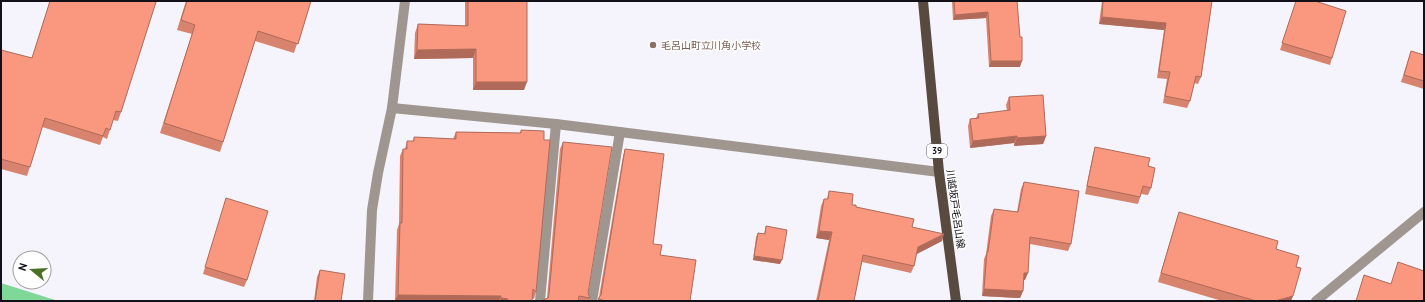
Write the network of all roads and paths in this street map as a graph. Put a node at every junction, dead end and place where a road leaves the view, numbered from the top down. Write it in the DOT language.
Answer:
graph roads {
  1 [pos="406,1"];
  2 [pos="923,1"];
  3 [pos="392,108"];
  4 [pos="556,124"];
  5 [pos="620,132"];
  6 [pos="939,172"];
  7 [pos="1424,212"];
  8 [pos="368,301"];
  9 [pos="540,301"];
  10 [pos="592,301"];
  11 [pos="956,301"];
  12 [pos="1316,301"];
  1 -- 3 [label="street"];
  2 -- 6 [label="main road, 川越坂戸毛呂山線 / 39"];
  3 -- 4 [label="street"];
  3 -- 8 [label="street"];
  4 -- 5 [label="street"];
  4 -- 9 [label="street"];
  5 -- 6 [label="street"];
  5 -- 10 [label="street"];
  6 -- 11 [label="main road, 川越坂戸毛呂山線 / 39"];
  7 -- 12 [label="street"];
}
